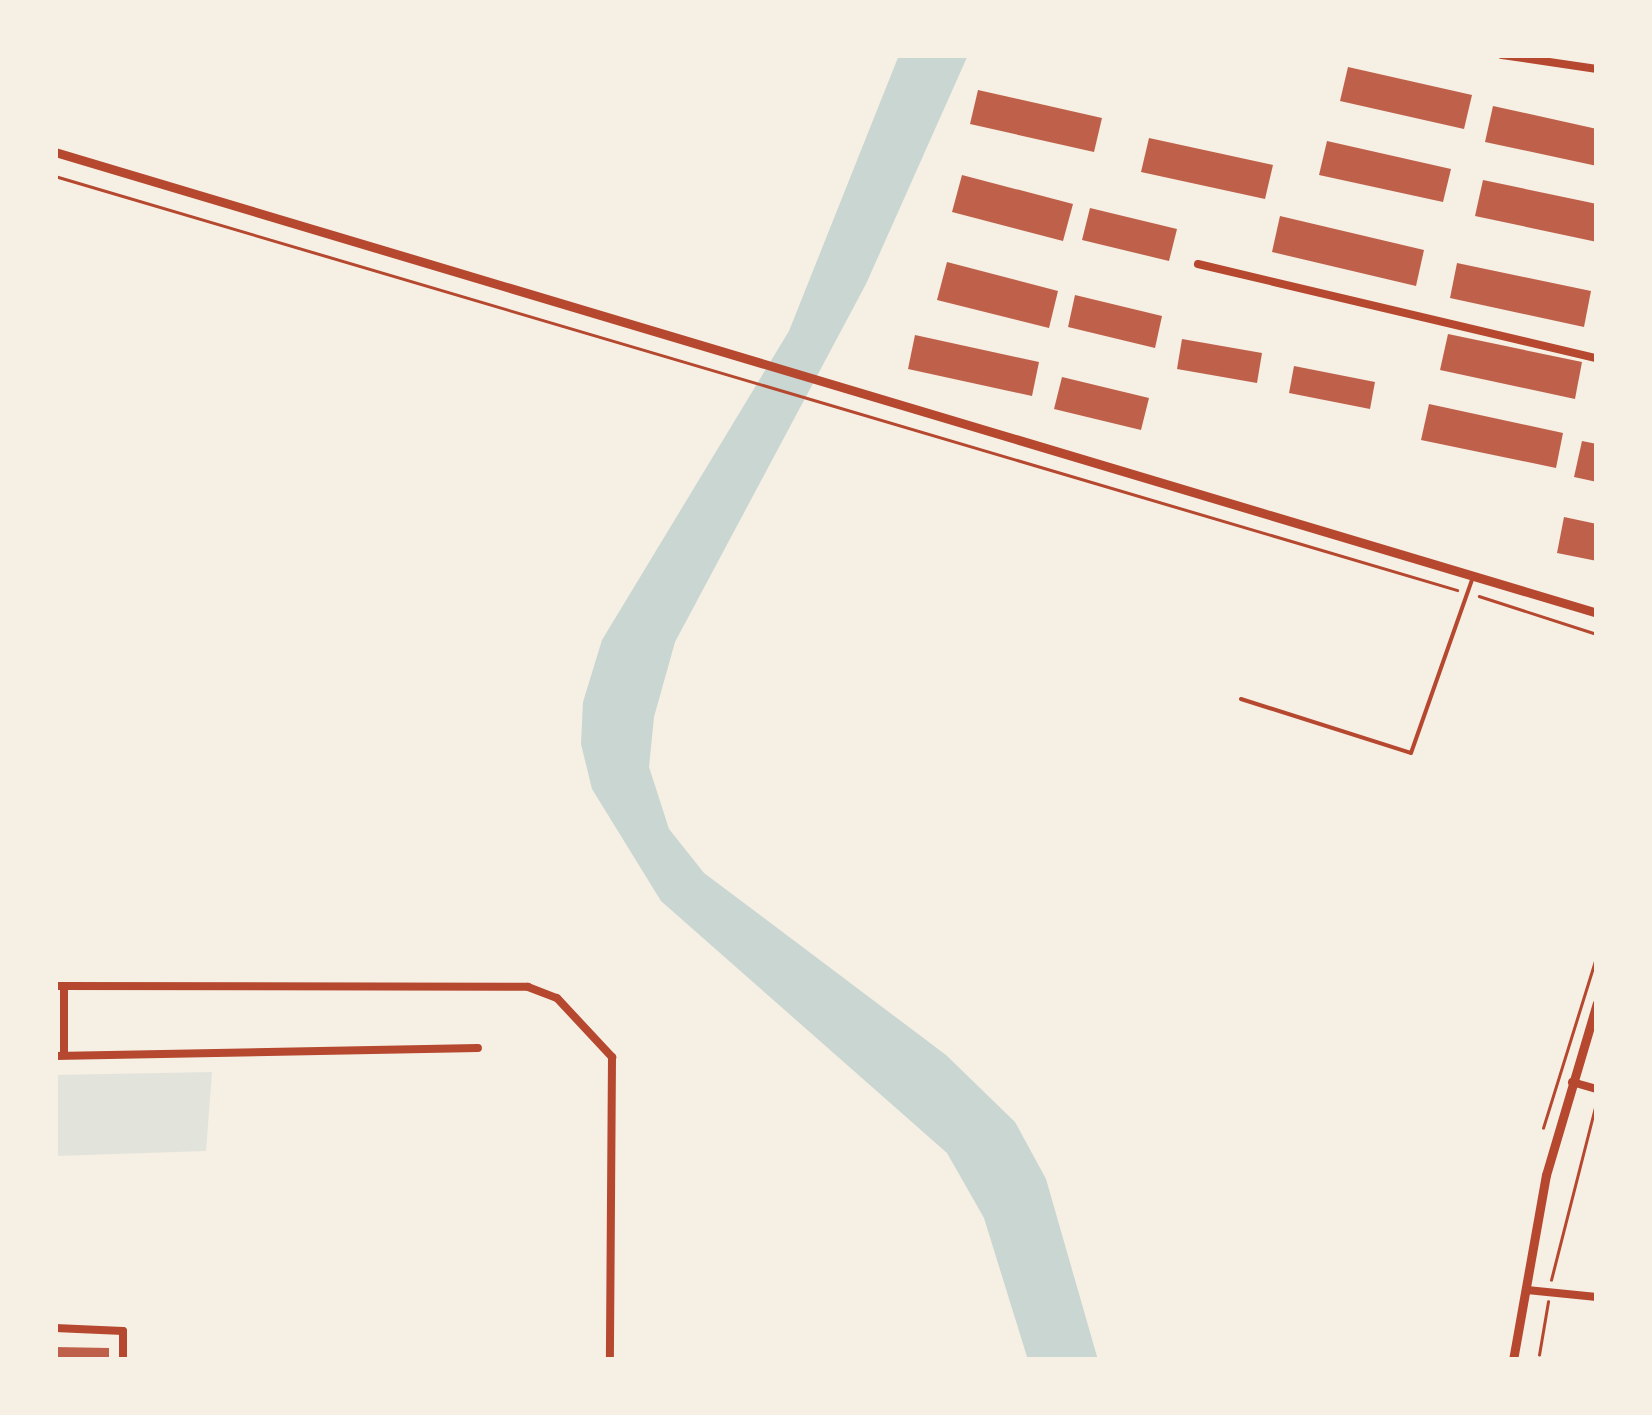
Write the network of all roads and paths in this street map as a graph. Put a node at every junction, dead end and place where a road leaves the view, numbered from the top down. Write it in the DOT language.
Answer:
graph roads {
  1 [pos="1502,55"];
  2 [pos="1597,69"];
  3 [pos="55,152"];
  4 [pos="55,176"];
  5 [pos="1198,264"];
  6 [pos="1597,358"];
  7 [pos="1473,577"];
  8 [pos="1468,593"];
  9 [pos="1597,613"];
  10 [pos="1597,634"];
  11 [pos="1241,699"];
  12 [pos="1597,955"];
  13 [pos="59,986"];
  14 [pos="1597,1003"];
  15 [pos="478,1048"];
  16 [pos="60,1055"];
  17 [pos="1572,1082"];
  18 [pos="1597,1089"];
  19 [pos="1597,1099"];
  20 [pos="1543,1128"];
  21 [pos="1527,1290"];
  22 [pos="1549,1292"];
  23 [pos="1597,1298"];
  24 [pos="55,1328"];
  25 [pos="1539,1355"];
  26 [pos="123,1360"];
  27 [pos="610,1360"];
  28 [pos="1513,1360"];
  1 -- 2 [label="street"];
  3 -- 7 [label="street"];
  4 -- 8 [label="path"];
  5 -- 6 [label="street"];
  7 -- 8 [label="lane"];
  7 -- 9 [label="street"];
  8 -- 10 [label="path"];
  8 -- 11 [label="lane"];
  12 -- 20 [label="path"];
  13 -- 16 [label="street"];
  13 -- 27 [label="street"];
  14 -- 17 [label="street"];
  15 -- 16 [label="street"];
  17 -- 18 [label="street"];
  17 -- 21 [label="street"];
  19 -- 22 [label="path"];
  21 -- 22 [label="street"];
  21 -- 28 [label="street"];
  22 -- 23 [label="street"];
  22 -- 25 [label="path"];
  24 -- 26 [label="street"];
}
